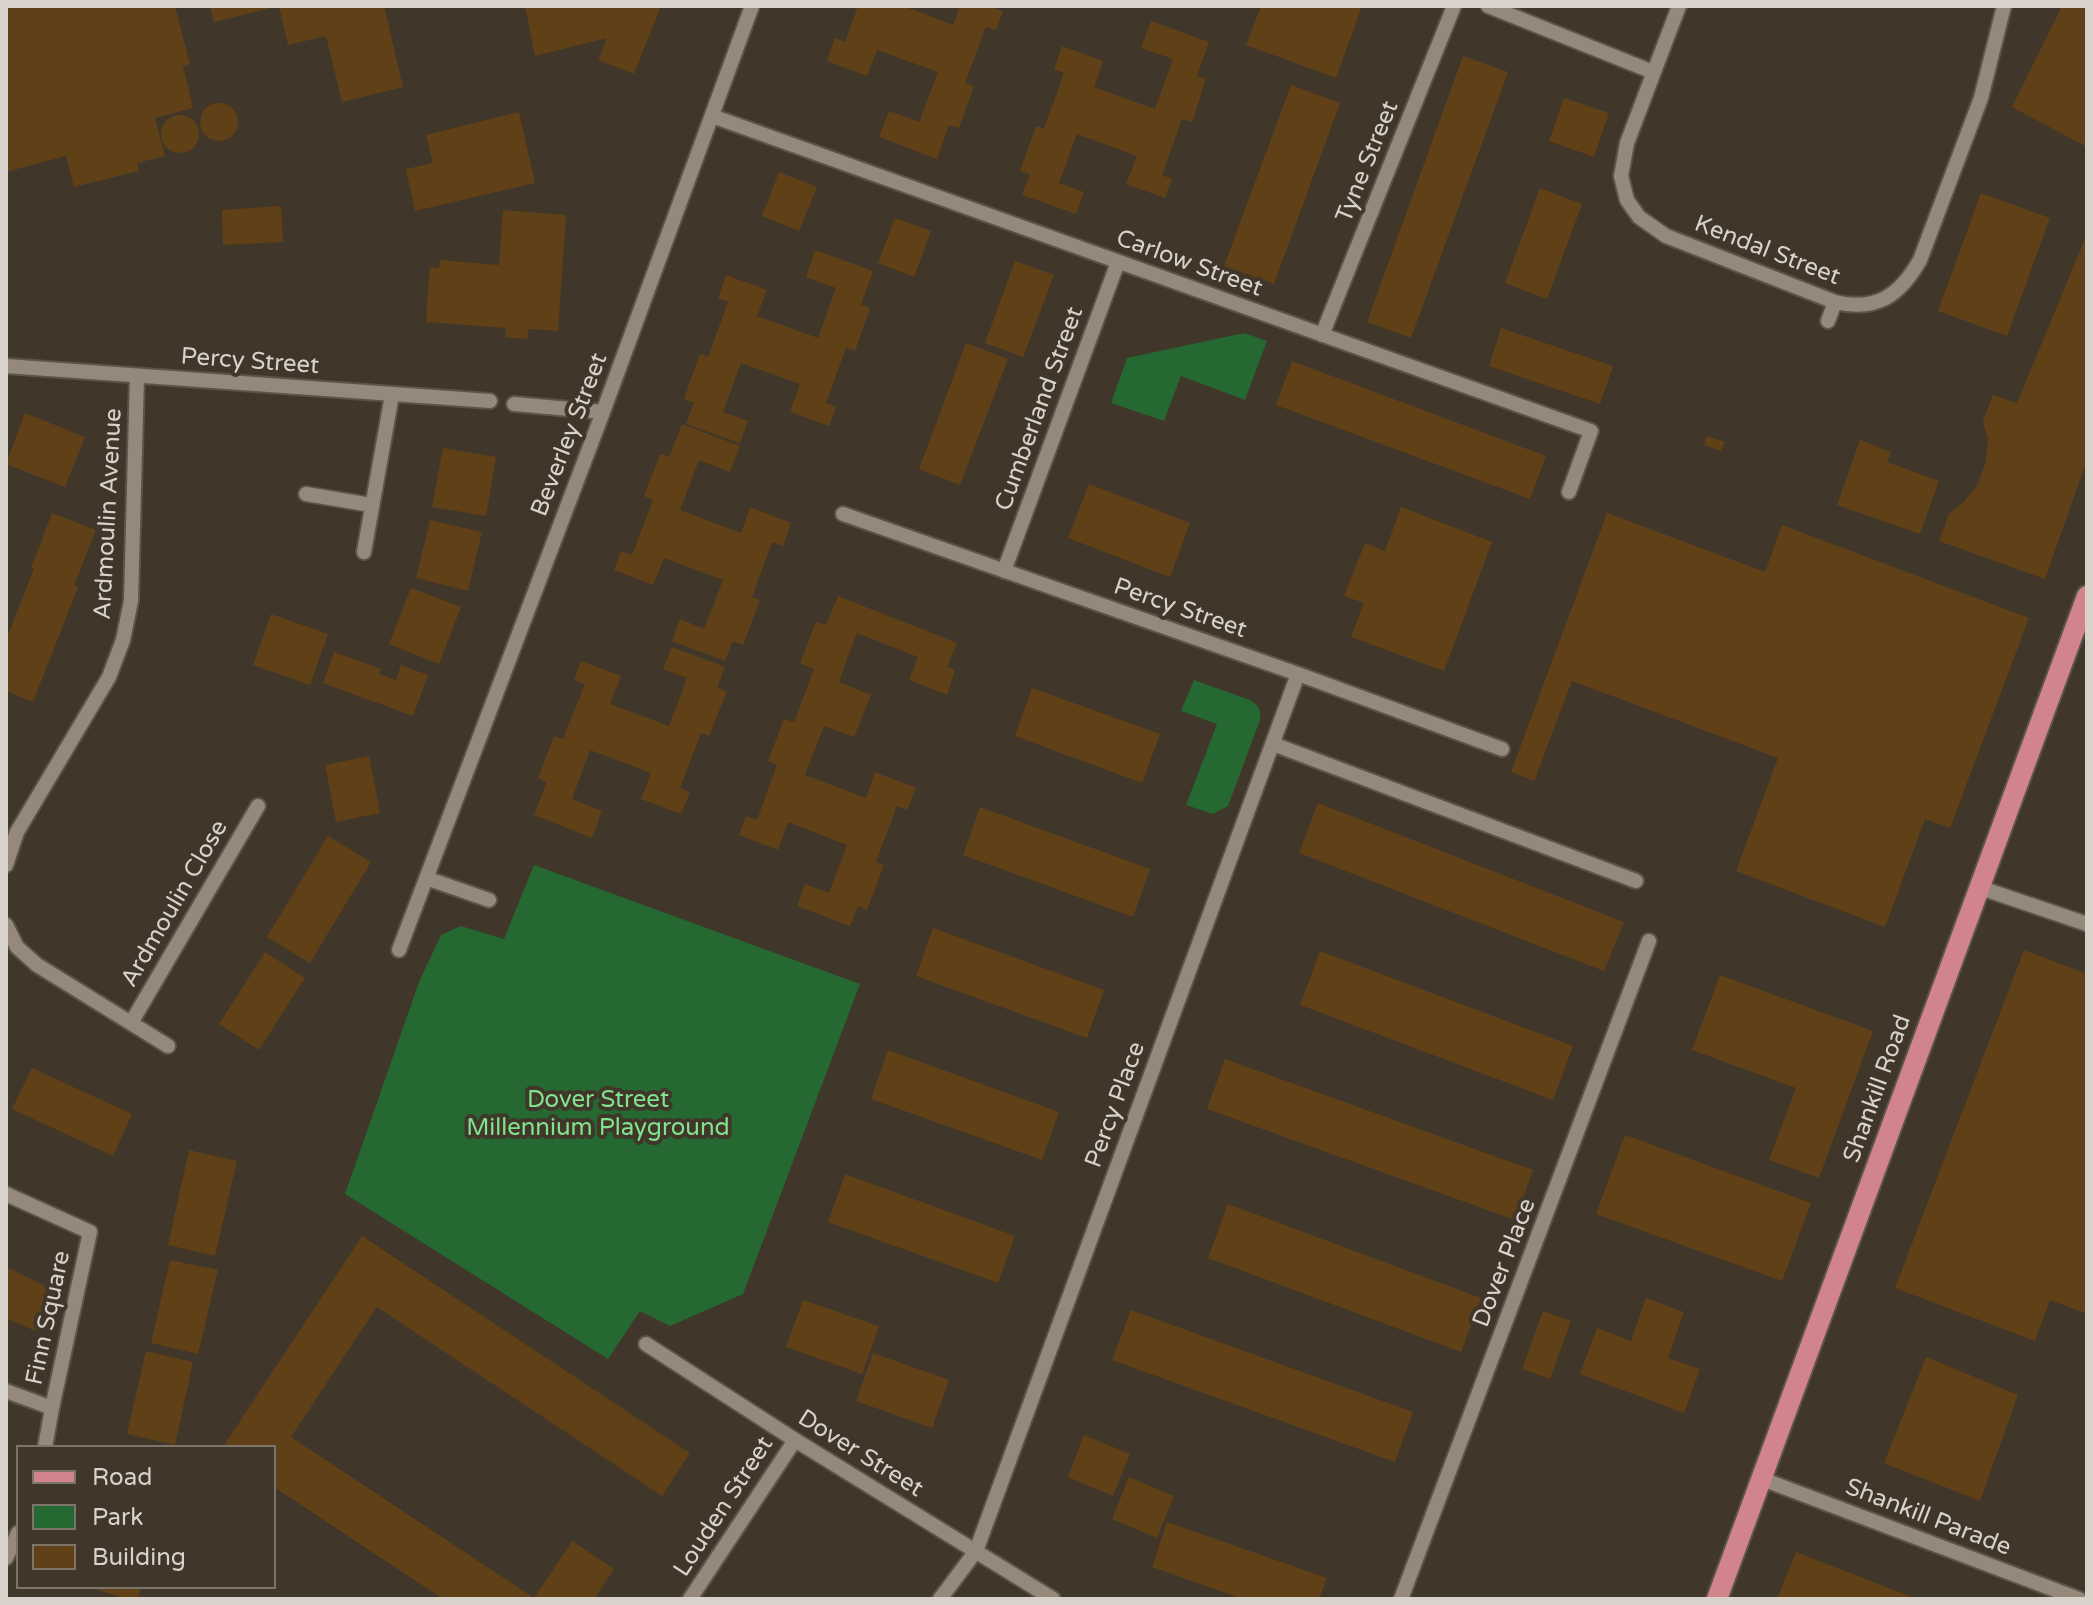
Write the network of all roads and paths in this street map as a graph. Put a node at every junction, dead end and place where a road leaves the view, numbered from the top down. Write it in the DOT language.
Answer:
graph roads {
  1 [pos="752,6"];
  2 [pos="1454,6"];
  3 [pos="1488,6"];
  4 [pos="1679,6"];
  5 [pos="2004,6"];
  6 [pos="1653,72"];
  7 [pos="712,116"];
  8 [pos="1118,262"];
  9 [pos="1835,302"];
  10 [pos="1828,321"];
  11 [pos="1322,335"];
  12 [pos="6,366"];
  13 [pos="137,376"];
  14 [pos="392,395"];
  15 [pos="490,401"];
  16 [pos="514,404"];
  17 [pos="603,412"];
  18 [pos="1569,492"];
  19 [pos="306,494"];
  20 [pos="371,505"];
  21 [pos="843,514"];
  22 [pos="364,552"];
  23 [pos="1004,571"];
  24 [pos="2087,596"];
  25 [pos="1298,674"];
  26 [pos="1273,744"];
  27 [pos="1502,749"];
  28 [pos="258,806"];
  29 [pos="6,865"];
  30 [pos="426,878"];
  31 [pos="1636,881"];
  32 [pos="1981,888"];
  33 [pos="489,900"];
  34 [pos="2087,924"];
  35 [pos="6,925"];
  36 [pos="1649,941"];
  37 [pos="399,950"];
  38 [pos="131,1023"];
  39 [pos="168,1046"];
  40 [pos="6,1194"];
  41 [pos="646,1344"];
  42 [pos="6,1391"];
  43 [pos="52,1408"];
  44 [pos="795,1440"];
  45 [pos="45,1445"];
  46 [pos="1762,1479"];
  47 [pos="16,1537"];
  48 [pos="976,1551"];
  49 [pos="6,1558"];
  50 [pos="690,1599"];
  51 [pos="940,1599"];
  52 [pos="1053,1599"];
  53 [pos="1401,1599"];
  54 [pos="1717,1599"];
  55 [pos="2079,1599"];
  1 -- 7 [label="street, Beverley Street"];
  2 -- 11 [label="street, Tyne Street"];
  3 -- 6 [label="street"];
  4 -- 6 [label="street, Kendal Street"];
  5 -- 9 [label="street, Kendal Street"];
  6 -- 9 [label="street, Kendal Street"];
  7 -- 8 [label="street, Carlow Street"];
  7 -- 17 [label="street, Beverley Street"];
  8 -- 11 [label="street, Carlow Street"];
  8 -- 23 [label="street, Cumberland Street"];
  9 -- 10 [label="street"];
  11 -- 18 [label="street, Carlow Street"];
  12 -- 13 [label="street, Percy Street"];
  13 -- 14 [label="street, Percy Street"];
  13 -- 29 [label="street, Ardmoulin Avenue"];
  14 -- 15 [label="street, Percy Street"];
  14 -- 20 [label="street"];
  16 -- 17 [label="street"];
  17 -- 30 [label="street, Beverley Street"];
  19 -- 20 [label="street"];
  20 -- 22 [label="street"];
  21 -- 23 [label="street, Percy Street"];
  23 -- 25 [label="street, Percy Street"];
  24 -- 32 [label="main road, Shankill Road"];
  25 -- 26 [label="street, Percy Place"];
  25 -- 27 [label="street, Percy Street"];
  26 -- 31 [label="street"];
  26 -- 48 [label="street, Percy Place"];
  28 -- 38 [label="street, Ardmoulin Close"];
  30 -- 33 [label="street"];
  30 -- 37 [label="street, Beverley Street"];
  32 -- 34 [label="street"];
  32 -- 46 [label="main road, Shankill Road"];
  35 -- 38 [label="street"];
  36 -- 53 [label="street, Dover Place"];
  38 -- 39 [label="street"];
  40 -- 43 [label="street, Finn Square"];
  41 -- 44 [label="street, Dover Street"];
  42 -- 43 [label="street, Finn Square"];
  43 -- 45 [label="street"];
  44 -- 48 [label="street, Dover Street"];
  44 -- 50 [label="street, Louden Street"];
  46 -- 54 [label="main road, Shankill Road"];
  46 -- 55 [label="street, Shankill Parade"];
  47 -- 49 [label="street"];
  48 -- 51 [label="street, Percy Place"];
  48 -- 52 [label="street, Dover Street"];
}
